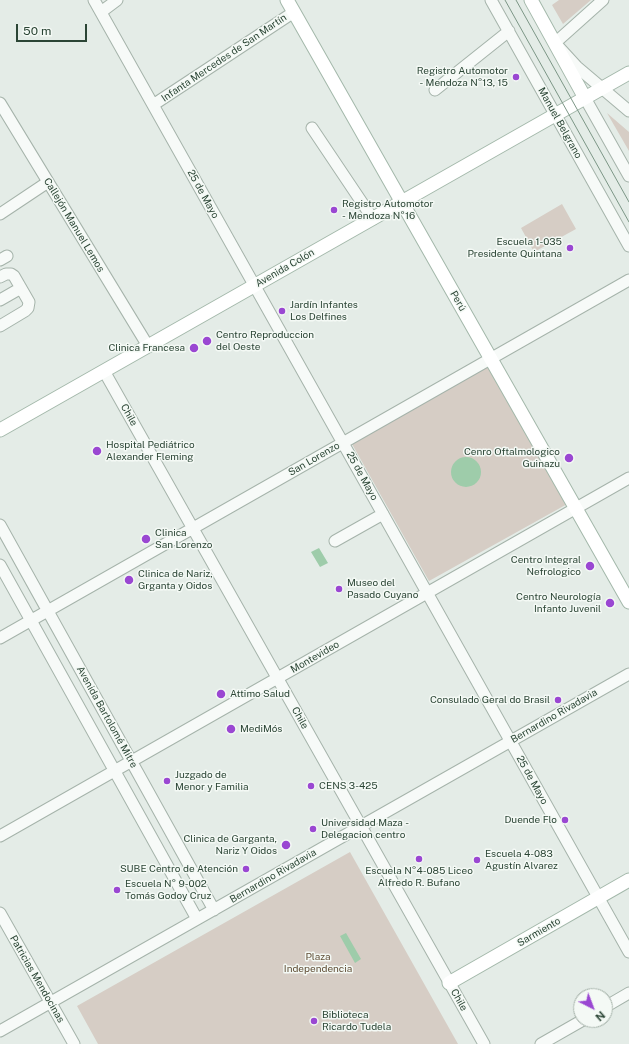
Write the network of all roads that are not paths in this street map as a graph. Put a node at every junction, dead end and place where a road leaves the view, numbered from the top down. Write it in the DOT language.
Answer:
graph roads {
  1 [pos="94,0"];
  2 [pos="117,0"];
  3 [pos="287,0"];
  4 [pos="491,0"];
  5 [pos="531,0"];
  6 [pos="603,0"];
  7 [pos="101,12"];
  8 [pos="294,12"];
  9 [pos="509,31"];
  10 [pos="555,43"];
  11 [pos="629,73"];
  12 [pos="603,88"];
  13 [pos="435,90"];
  14 [pos="585,98"];
  15 [pos="0,103"];
  16 [pos="154,105"];
  17 [pos="629,111"];
  18 [pos="556,114"];
  19 [pos="312,128"];
  20 [pos="629,176"];
  21 [pos="48,182"];
  22 [pos="402,202"];
  23 [pos="0,214"];
  24 [pos="373,219"];
  25 [pos="629,246"];
  26 [pos="0,277"];
  27 [pos="629,280"];
  28 [pos="255,286"];
  29 [pos="20,288"];
  30 [pos="0,300"];
  31 [pos="0,326"];
  32 [pos="148,346"];
  33 [pos="491,358"];
  34 [pos="104,371"];
  35 [pos="0,430"];
  36 [pos="343,443"];
  37 [pos="629,478"];
  38 [pos="576,508"];
  39 [pos="383,514"];
  40 [pos="0,525"];
  41 [pos="193,528"];
  42 [pos="335,541"];
  43 [pos="0,565"];
  44 [pos="427,593"];
  45 [pos="629,602"];
  46 [pos="48,611"];
  47 [pos="31,620"];
  48 [pos="0,638"];
  49 [pos="629,674"];
  50 [pos="277,678"];
  51 [pos="510,741"];
  52 [pos="131,761"];
  53 [pos="114,771"];
  54 [pos="361,826"];
  55 [pos="0,836"];
  56 [pos="629,880"];
  57 [pos="598,898"];
  58 [pos="214,910"];
  59 [pos="0,913"];
  60 [pos="197,919"];
  61 [pos="629,952"];
  62 [pos="449,983"];
  63 [pos="629,993"];
  64 [pos="613,1002"];
  65 [pos="51,1003"];
  66 [pos="573,1026"];
  67 [pos="0,1031"];
  68 [pos="74,1044"];
  69 [pos="484,1044"];
  70 [pos="541,1044"];
  1 -- 7 [label="street, 25 de Mayo"];
  2 -- 7 [label="street"];
  3 -- 8 [label="main road, Perú"];
  4 -- 9 [label="street, Manuel Belgrano"];
  5 -- 10 [label="main road"];
  6 -- 10 [label="street"];
  7 -- 16 [label="street, 25 de Mayo"];
  8 -- 16 [label="street, Infanta Mercedes de San Martín"];
  8 -- 22 [label="main road, Perú"];
  9 -- 13 [label="street"];
  9 -- 18 [label="street, Manuel Belgrano"];
  10 -- 12 [label="street"];
  10 -- 14 [label="main road"];
  11 -- 12 [label="main road, Avenida Colón"];
  12 -- 14 [label="main road, Avenida Colón"];
  12 -- 17 [label="street"];
  14 -- 18 [label="main road, Avenida Colón"];
  14 -- 20 [label="street"];
  15 -- 21 [label="street, Callejón Manuel Lemos"];
  16 -- 28 [label="street, 25 de Mayo"];
  18 -- 22 [label="main road, Avenida Colón"];
  18 -- 25 [label="street, Manuel Belgrano"];
  19 -- 24 [label="street"];
  21 -- 23 [label="street"];
  21 -- 32 [label="street, Callejón Manuel Lemos"];
  22 -- 24 [label="main road, Avenida Colón"];
  22 -- 33 [label="main road, Perú"];
  24 -- 28 [label="main road, Avenida Colón"];
  26 -- 29 [label="street"];
  27 -- 33 [label="street, San Lorenzo"];
  28 -- 32 [label="main road, Avenida Colón"];
  28 -- 36 [label="street, 25 de Mayo"];
  29 -- 30 [label="street"];
  29 -- 31 [label="street"];
  32 -- 34 [label="main road, Avenida Colón"];
  33 -- 36 [label="street, San Lorenzo"];
  33 -- 38 [label="main road, Perú"];
  34 -- 35 [label="main road, Avenida Colón"];
  34 -- 41 [label="street, Chile"];
  36 -- 39 [label="street, 25 de Mayo"];
  36 -- 41 [label="street, San Lorenzo"];
  37 -- 38 [label="street, Montevideo"];
  38 -- 44 [label="street, Montevideo"];
  38 -- 45 [label="main road, Perú"];
  39 -- 42 [label="street"];
  39 -- 44 [label="street, 25 de Mayo"];
  40 -- 46 [label="street, Avenida Bartolomé Mitre"];
  41 -- 46 [label="street, San Lorenzo"];
  41 -- 50 [label="street, Chile"];
  43 -- 47 [label="street, Avenida Bartolomé Mitre"];
  44 -- 50 [label="street, Montevideo"];
  44 -- 51 [label="street, 25 de Mayo"];
  46 -- 47 [label="street, San Lorenzo"];
  46 -- 52 [label="street, Avenida Bartolomé Mitre"];
  47 -- 48 [label="street, San Lorenzo"];
  47 -- 53 [label="street, Avenida Bartolomé Mitre"];
  49 -- 51 [label="street, Bernardino Rivadavia"];
  50 -- 52 [label="street, Montevideo"];
  50 -- 54 [label="street, Chile"];
  51 -- 54 [label="street, Bernardino Rivadavia"];
  51 -- 57 [label="street, 25 de Mayo"];
  52 -- 53 [label="street, Montevideo"];
  52 -- 58 [label="street, Avenida Bartolomé Mitre"];
  53 -- 55 [label="street, Montevideo"];
  53 -- 60 [label="street, Avenida Bartolomé Mitre"];
  54 -- 58 [label="street, Bernardino Rivadavia"];
  54 -- 62 [label="street, Chile"];
  56 -- 57 [label="main road, Sarmiento"];
  57 -- 61 [label="street, 25 de Mayo"];
  57 -- 62 [label="main road, Sarmiento"];
  58 -- 60 [label="street, Bernardino Rivadavia"];
  59 -- 65 [label="street, Patricias Mendocinas"];
  60 -- 65 [label="street, Bernardino Rivadavia"];
  62 -- 69 [label="street, Chile"];
  63 -- 64 [label="street"];
  65 -- 67 [label="street, Bernardino Rivadavia"];
  65 -- 68 [label="street, Patricias Mendocinas"];
  66 -- 70 [label="street"];
}
